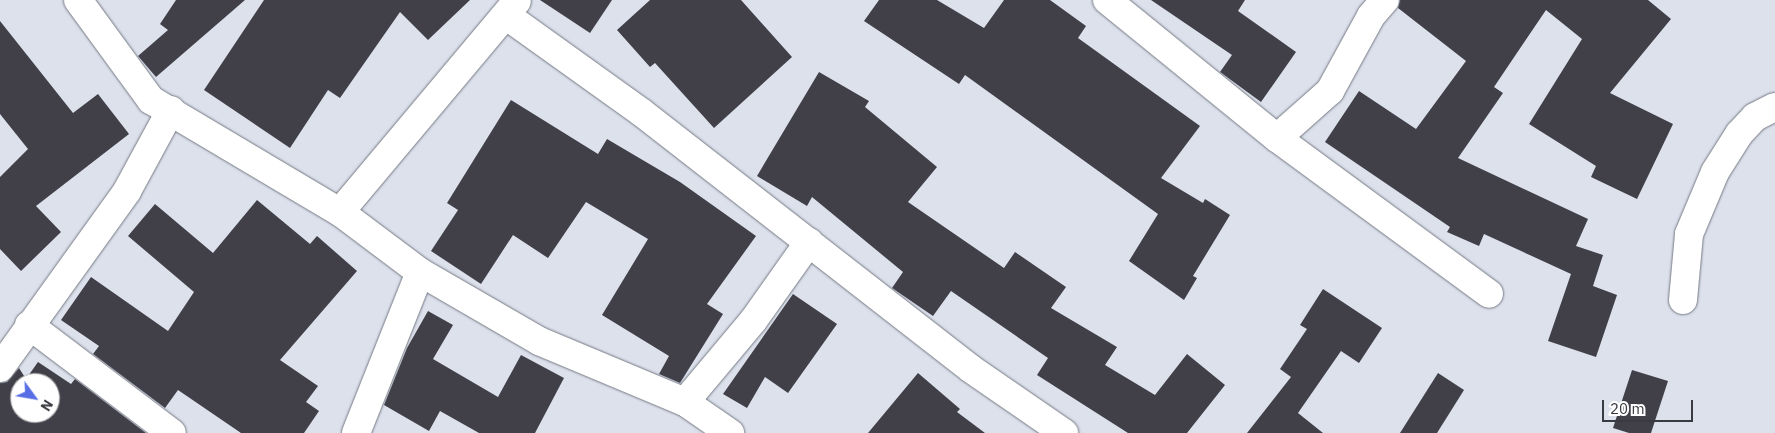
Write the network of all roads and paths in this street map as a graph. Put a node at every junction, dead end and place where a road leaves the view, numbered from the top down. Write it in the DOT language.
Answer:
graph roads {
  1 [pos="78,0"];
  2 [pos="1107,0"];
  3 [pos="1385,0"];
  4 [pos="512,8"];
  5 [pos="1775,107"];
  6 [pos="171,110"];
  7 [pos="1277,138"];
  8 [pos="340,212"];
  9 [pos="809,242"];
  10 [pos="420,272"];
  11 [pos="1489,294"];
  12 [pos="1683,300"];
  13 [pos="29,324"];
  14 [pos="0,368"];
  15 [pos="685,402"];
  16 [pos="172,433"];
  17 [pos="356,433"];
  18 [pos="730,433"];
  19 [pos="1064,433"];
  1 -- 6 [label="street"];
  2 -- 7 [label="street"];
  3 -- 7 [label="street"];
  4 -- 8 [label="street"];
  4 -- 9 [label="street"];
  5 -- 12 [label="street"];
  6 -- 8 [label="street"];
  6 -- 13 [label="street"];
  7 -- 11 [label="street"];
  8 -- 10 [label="street"];
  9 -- 15 [label="street"];
  9 -- 19 [label="street"];
  10 -- 15 [label="street"];
  10 -- 17 [label="street"];
  13 -- 14 [label="street"];
  13 -- 16 [label="street"];
  15 -- 18 [label="street"];
}
